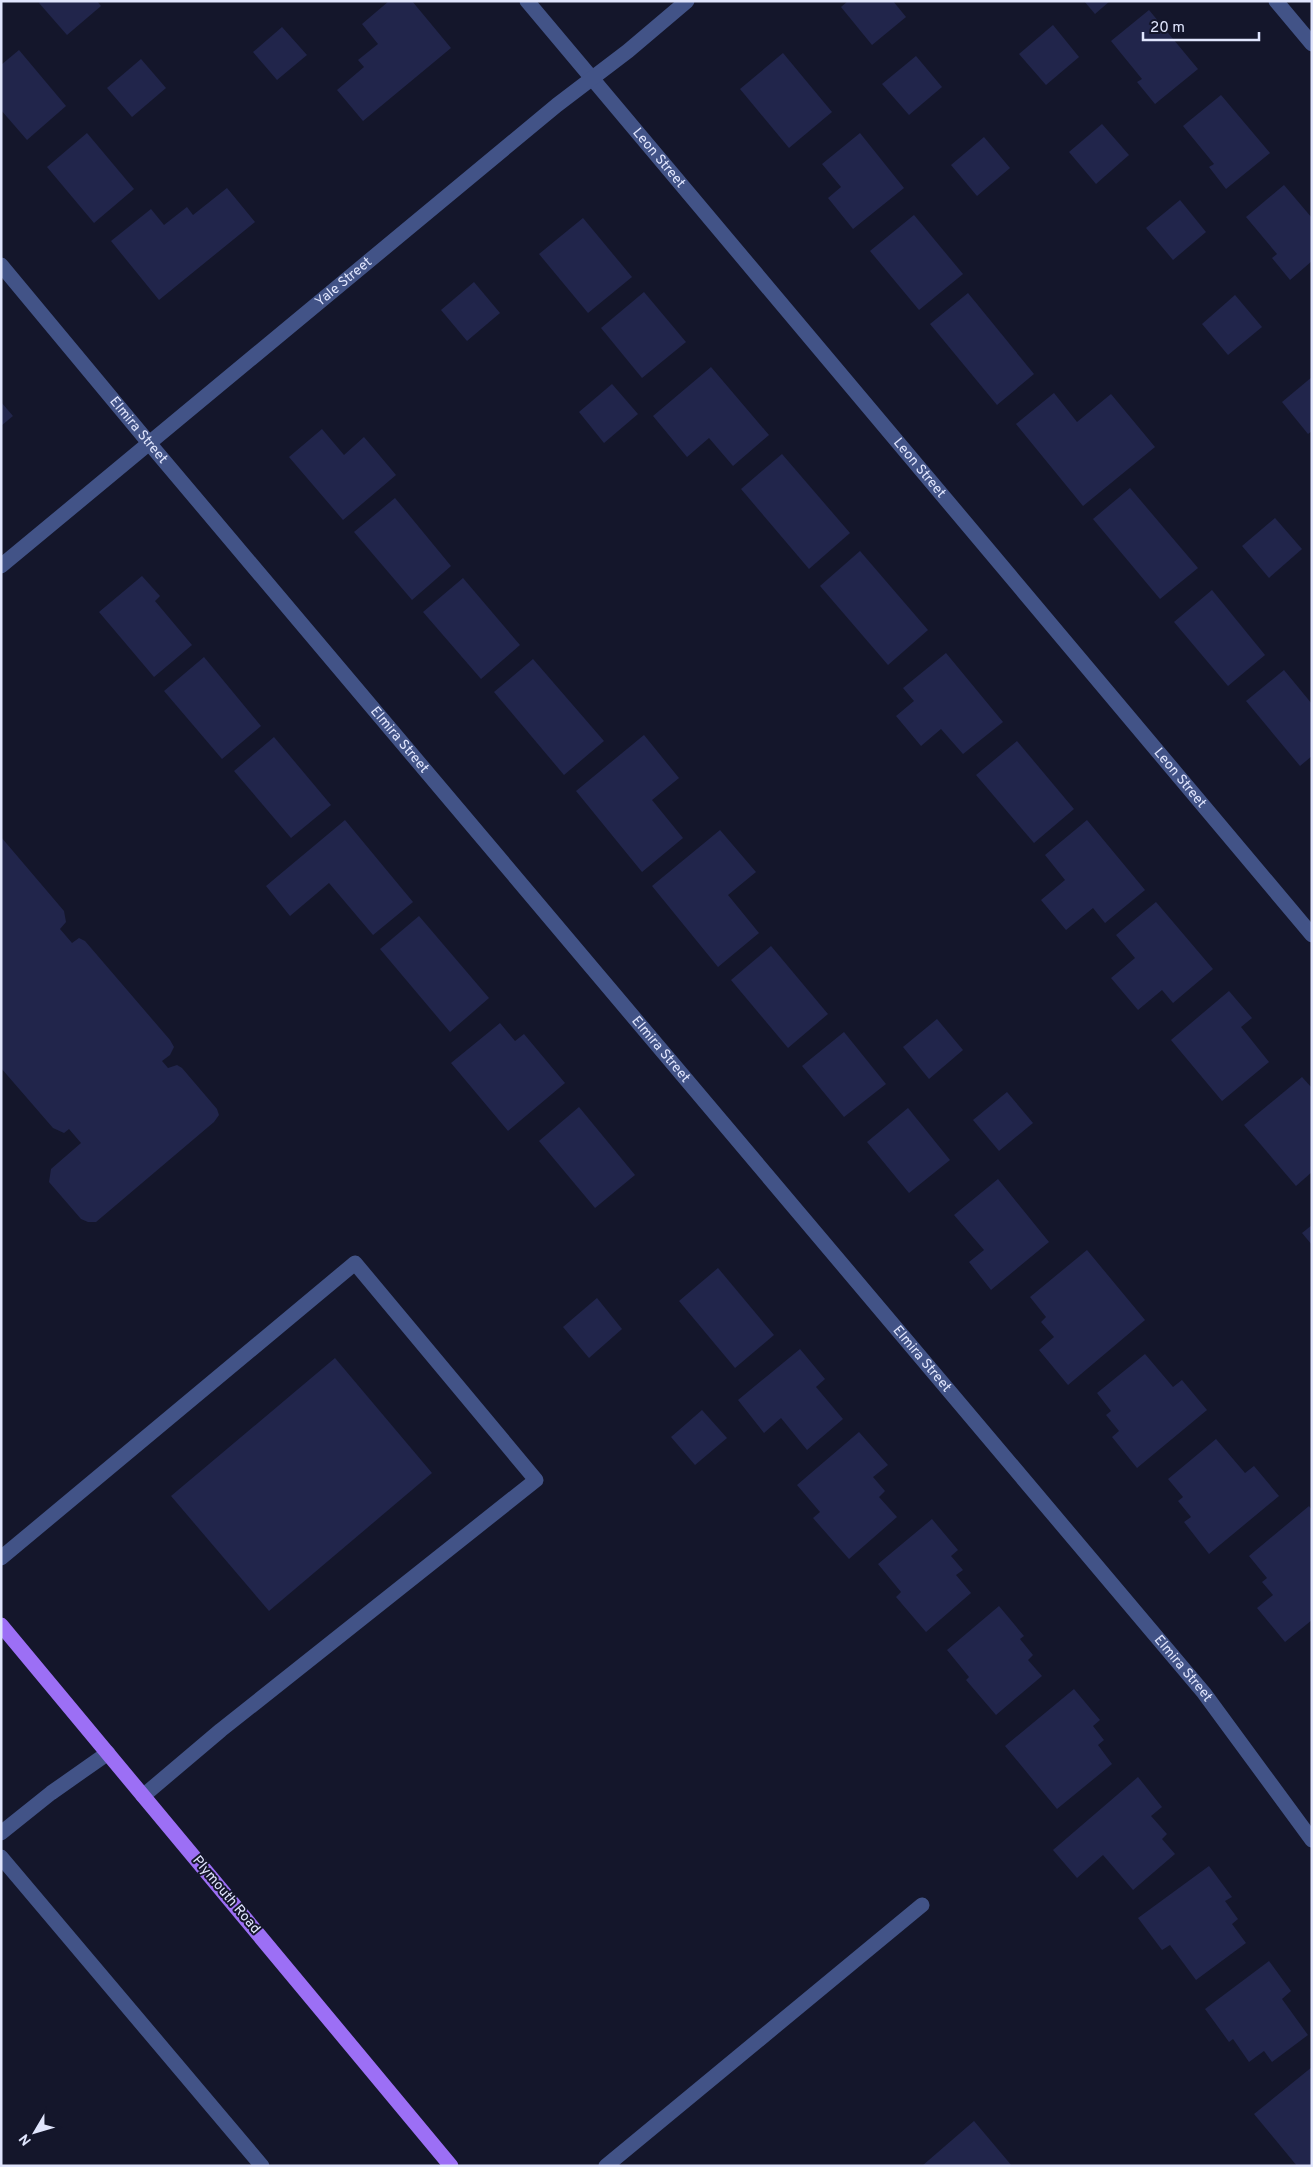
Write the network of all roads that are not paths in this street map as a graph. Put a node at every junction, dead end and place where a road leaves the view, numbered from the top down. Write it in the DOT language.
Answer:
graph roads {
  1 [pos="526,1"];
  2 [pos="687,1"];
  3 [pos="1276,1"];
  4 [pos="1312,44"];
  5 [pos="592,77"];
  6 [pos="1,265"];
  7 [pos="149,443"];
  8 [pos="1,566"];
  9 [pos="1312,936"];
  10 [pos="1,1558"];
  11 [pos="1,1625"];
  12 [pos="108,1753"];
  13 [pos="143,1796"];
  14 [pos="1,1833"];
  15 [pos="1312,1840"];
  16 [pos="1,1857"];
  17 [pos="922,1905"];
  18 [pos="262,2166"];
  19 [pos="451,2166"];
  20 [pos="606,2166"];
  1 -- 5 [label="street, Leon Street"];
  2 -- 5 [label="street, Yale Street"];
  3 -- 4 [label="street"];
  5 -- 7 [label="street, Yale Street"];
  5 -- 9 [label="street, Leon Street"];
  6 -- 7 [label="street, Elmira Street"];
  7 -- 8 [label="street, Yale Street"];
  7 -- 15 [label="street, Elmira Street"];
  10 -- 13 [label="street"];
  11 -- 12 [label="main road, Plymouth Road"];
  12 -- 13 [label="main road, Plymouth Road"];
  12 -- 14 [label="street"];
  13 -- 19 [label="main road, Plymouth Road"];
  16 -- 18 [label="street"];
  17 -- 20 [label="street"];
}
